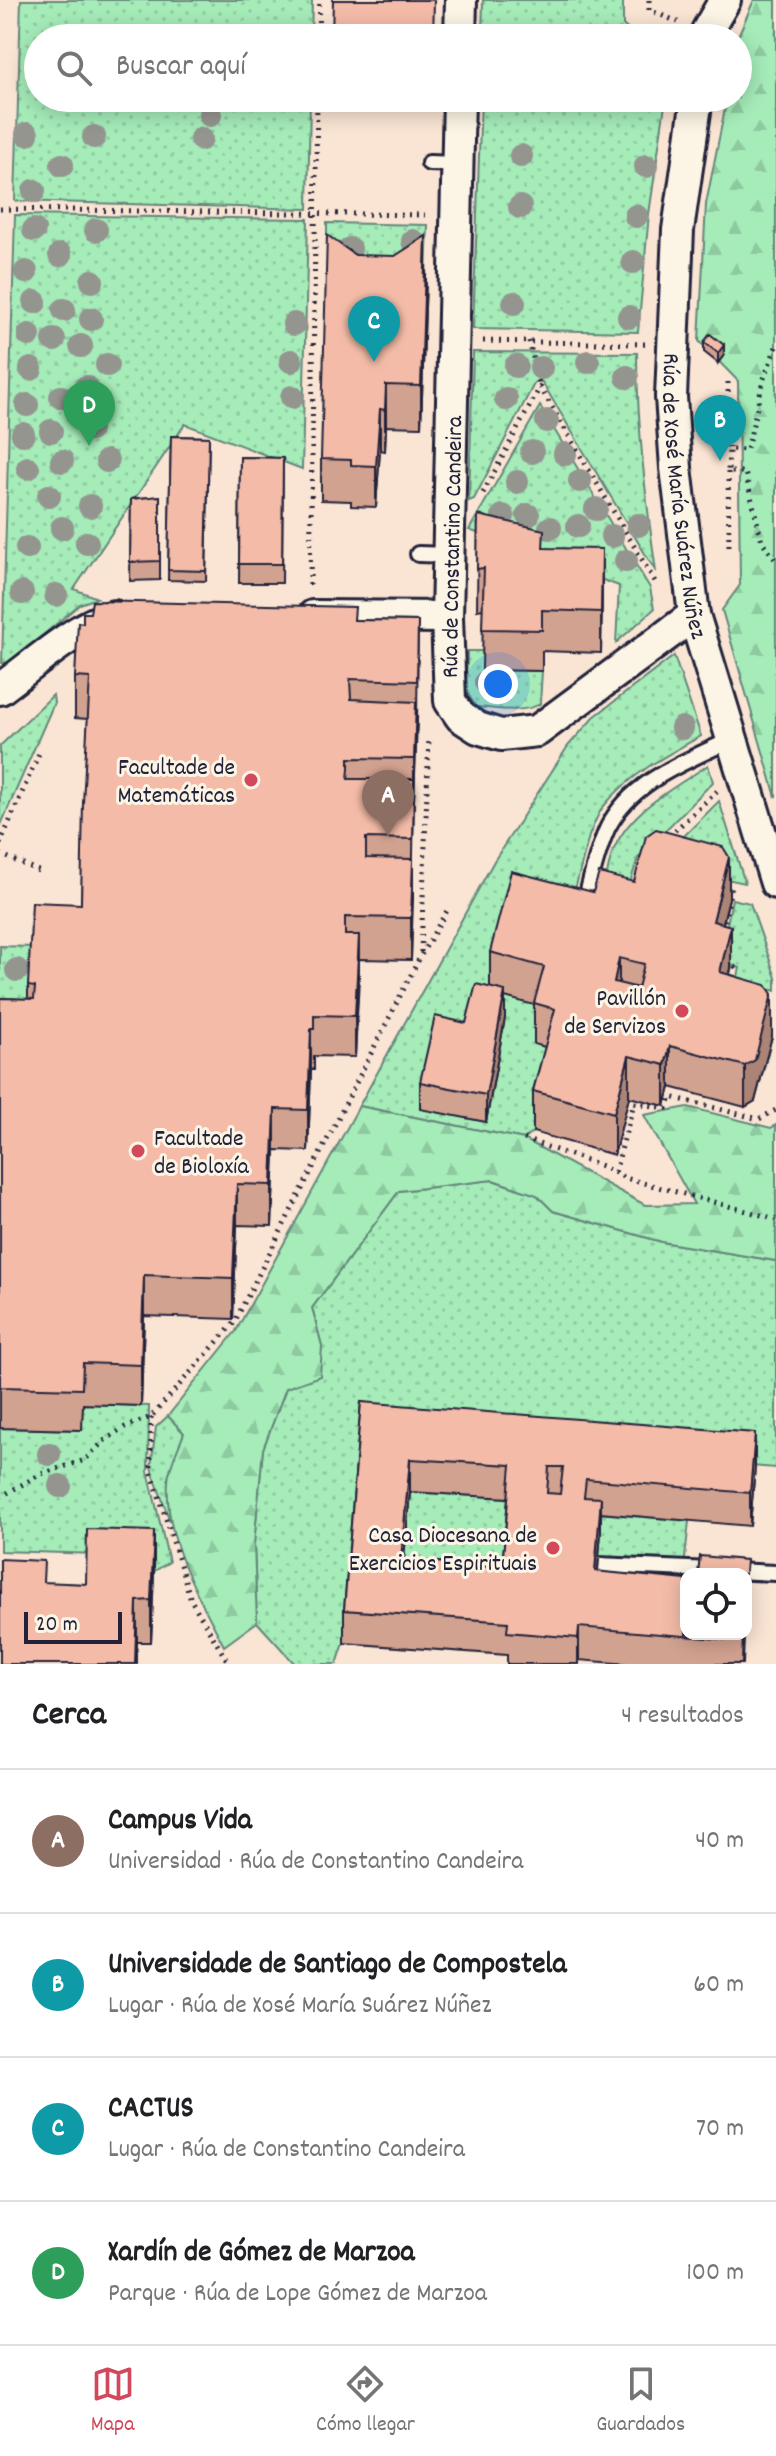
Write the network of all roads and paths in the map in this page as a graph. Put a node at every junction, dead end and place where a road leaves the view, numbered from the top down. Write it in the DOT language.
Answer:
graph roads {
  1 [pos="319,0"];
  2 [pos="461,0"];
  3 [pos="649,0"];
  4 [pos="725,0"];
  5 [pos="318,24"];
  6 [pos="460,24"];
  7 [pos="679,24"];
  8 [pos="711,24"];
  9 [pos="317,112"];
  10 [pos="456,112"];
  11 [pos="695,112"];
  12 [pos="0,209"];
  13 [pos="315,215"];
  14 [pos="434,215"];
  15 [pos="493,341"];
  16 [pos="529,341"];
  17 [pos="646,344"];
  18 [pos="776,347"];
  19 [pos="728,382"];
  20 [pos="540,387"];
  21 [pos="729,449"];
  22 [pos="728,472"];
  23 [pos="450,522"];
  24 [pos="729,551"];
  25 [pos="418,554"];
  26 [pos="449,555"];
  27 [pos="776,561"];
  28 [pos="663,595"];
  29 [pos="142,613"];
  30 [pos="279,615"];
  31 [pos="694,615"];
  32 [pos="310,616"];
  33 [pos="447,617"];
  34 [pos="0,689"];
  35 [pos="429,737"];
  36 [pos="732,739"];
  37 [pos="40,751"];
  38 [pos="724,785"];
  39 [pos="0,844"];
  40 [pos="658,846"];
  41 [pos="0,854"];
  42 [pos="43,873"];
  43 [pos="718,883"];
  44 [pos="776,883"];
  45 [pos="448,909"];
  46 [pos="578,929"];
  47 [pos="721,936"];
  48 [pos="421,955"];
  49 [pos="715,961"];
  50 [pos="731,986"];
  51 [pos="776,1110"];
  52 [pos="524,1139"];
  53 [pos="615,1172"];
  54 [pos="776,1219"];
  55 [pos="151,1417"];
  56 [pos="0,1497"];
  57 [pos="598,1565"];
  58 [pos="776,1573"];
  59 [pos="229,1664"];
  1 -- 5 [label="path"];
  2 -- 6 [label="street"];
  3 -- 7 [label="path"];
  4 -- 8 [label="street"];
  9 -- 13 [label="path"];
  10 -- 23 [label="street, Rúa de Constantino Candeira"];
  11 -- 31 [label="street, Rúa de Xosé María Suárez Núñez"];
  12 -- 13 [label="path"];
  13 -- 14 [label="path"];
  13 -- 32 [label="path"];
  15 -- 16 [label="path"];
  16 -- 17 [label="path"];
  16 -- 20 [label="path"];
  18 -- 21 [label="path"];
  19 -- 21 [label="path"];
  20 -- 23 [label="path"];
  20 -- 28 [label="path"];
  21 -- 22 [label="path"];
  22 -- 24 [label="path"];
  22 -- 27 [label="path"];
  23 -- 26 [label="street, Rúa de Constantino Candeira"];
  25 -- 26 [label="lane"];
  26 -- 33 [label="street, Rúa de Constantino Candeira"];
  29 -- 34 [label="street"];
  30 -- 32 [label="street"];
  31 -- 33 [label="street, Rúa de Constantino Candeira"];
  31 -- 36 [label="street, Rúa de Xosé María Suárez Núñez"];
  32 -- 33 [label="street"];
  35 -- 48 [label="path"];
  36 -- 44 [label="street, Rúa de Xosé María Suárez Núñez"];
  36 -- 46 [label="lane"];
  37 -- 39 [label="path"];
  38 -- 40 [label="path"];
  41 -- 42 [label="path"];
  43 -- 47 [label="path"];
  45 -- 48 [label="path"];
  48 -- 55 [label="path"];
  49 -- 50 [label="path"];
  51 -- 53 [label="path"];
  52 -- 53 [label="path"];
  53 -- 54 [label="path"];
  55 -- 56 [label="path"];
  55 -- 59 [label="path"];
  57 -- 58 [label="lane"];
}
